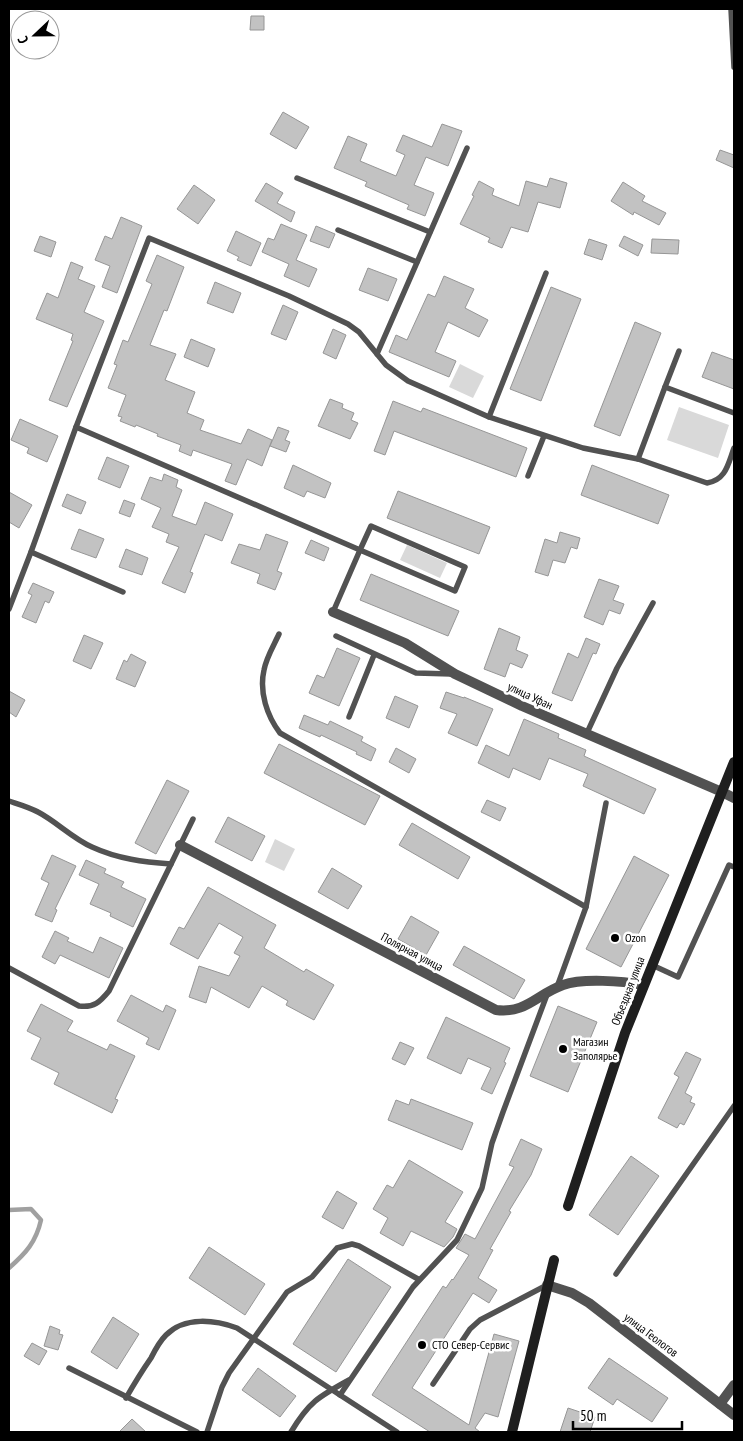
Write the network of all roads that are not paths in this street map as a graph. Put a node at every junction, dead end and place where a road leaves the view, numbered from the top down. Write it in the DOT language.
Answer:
graph roads {
  1 [pos="731,9"];
  2 [pos="734,67"];
  3 [pos="467,148"];
  4 [pos="297,178"];
  5 [pos="338,230"];
  6 [pos="430,232"];
  7 [pos="416,262"];
  8 [pos="546,273"];
  9 [pos="679,351"];
  10 [pos="377,354"];
  11 [pos="665,387"];
  12 [pos="734,412"];
  13 [pos="489,417"];
  14 [pos="76,428"];
  15 [pos="544,436"];
  16 [pos="734,448"];
  17 [pos="638,459"];
  18 [pos="528,476"];
  19 [pos="360,550"];
  20 [pos="31,552"];
  21 [pos="123,592"];
  22 [pos="653,603"];
  23 [pos="9,608"];
  24 [pos="333,612"];
  25 [pos="278,634"];
  26 [pos="336,636"];
  27 [pos="374,654"];
  28 [pos="455,674"];
  29 [pos="349,717"];
  30 [pos="586,735"];
  31 [pos="734,762"];
  32 [pos="722,792"];
  33 [pos="734,798"];
  34 [pos="9,801"];
  35 [pos="606,803"];
  36 [pos="193,819"];
  37 [pos="180,845"];
  38 [pos="171,864"];
  39 [pos="734,867"];
  40 [pos="586,908"];
  41 [pos="652,965"];
  42 [pos="9,968"];
  43 [pos="643,985"];
  44 [pos="552,990"];
  45 [pos="734,1106"];
  46 [pos="568,1206"];
  47 [pos="554,1260"];
  48 [pos="616,1274"];
  49 [pos="418,1279"];
  50 [pos="547,1285"];
  51 [pos="254,1338"];
  52 [pos="69,1368"];
  53 [pos="351,1380"];
  54 [pos="433,1384"];
  55 [pos="734,1385"];
  56 [pos="332,1390"];
  57 [pos="340,1395"];
  58 [pos="126,1398"];
  59 [pos="720,1404"];
  60 [pos="734,1415"];
  61 [pos="197,1432"];
  62 [pos="207,1432"];
  63 [pos="291,1432"];
  64 [pos="398,1432"];
  65 [pos="512,1432"];
  1 -- 2 [label="lane"];
  3 -- 6 [label="lane"];
  4 -- 6 [label="lane"];
  5 -- 7 [label="lane"];
  6 -- 7 [label="lane"];
  7 -- 10 [label="lane"];
  8 -- 13 [label="lane"];
  9 -- 11 [label="lane"];
  10 -- 13 [label="lane"];
  10 -- 14 [label="lane"];
  11 -- 12 [label="lane"];
  11 -- 17 [label="lane"];
  13 -- 15 [label="lane"];
  14 -- 19 [label="lane"];
  14 -- 20 [label="lane"];
  15 -- 17 [label="lane"];
  15 -- 18 [label="lane"];
  16 -- 17 [label="lane"];
  19 -- 19 [label="lane"];
  19 -- 24 [label="lane"];
  20 -- 21 [label="lane"];
  20 -- 23 [label="lane"];
  22 -- 30 [label="lane"];
  24 -- 28 [label="street, улица Уфан"];
  25 -- 40 [label="lane"];
  26 -- 27 [label="lane"];
  27 -- 28 [label="lane"];
  27 -- 29 [label="lane"];
  28 -- 30 [label="street, улица Уфан"];
  30 -- 32 [label="street, улица Уфан"];
  31 -- 32 [label="main road, Объездная улица"];
  32 -- 33 [label="street, улица Уфан"];
  32 -- 41 [label="main road, Объездная улица"];
  34 -- 38 [label="lane"];
  35 -- 40 [label="lane"];
  36 -- 37 [label="lane"];
  37 -- 38 [label="lane"];
  37 -- 44 [label="street, Полярная улица"];
  38 -- 42 [label="lane"];
  39 -- 41 [label="lane"];
  40 -- 44 [label="lane"];
  41 -- 43 [label="main road, Объездная улица"];
  43 -- 44 [label="street, Полярная улица"];
  43 -- 46 [label="main road, Объездная улица"];
  44 -- 49 [label="lane"];
  45 -- 48 [label="lane"];
  47 -- 50 [label="main road"];
  49 -- 51 [label="lane"];
  49 -- 53 [label="lane"];
  50 -- 54 [label="lane"];
  50 -- 59 [label="street, улица Геологов"];
  50 -- 65 [label="main road"];
  51 -- 56 [label="lane"];
  51 -- 58 [label="lane"];
  51 -- 62 [label="lane"];
  52 -- 58 [label="lane"];
  53 -- 56 [label="lane"];
  53 -- 57 [label="lane"];
  55 -- 59 [label="street"];
  56 -- 57 [label="lane"];
  56 -- 63 [label="lane"];
  57 -- 64 [label="lane"];
  58 -- 61 [label="lane"];
  59 -- 60 [label="street, улица Геологов"];
}
